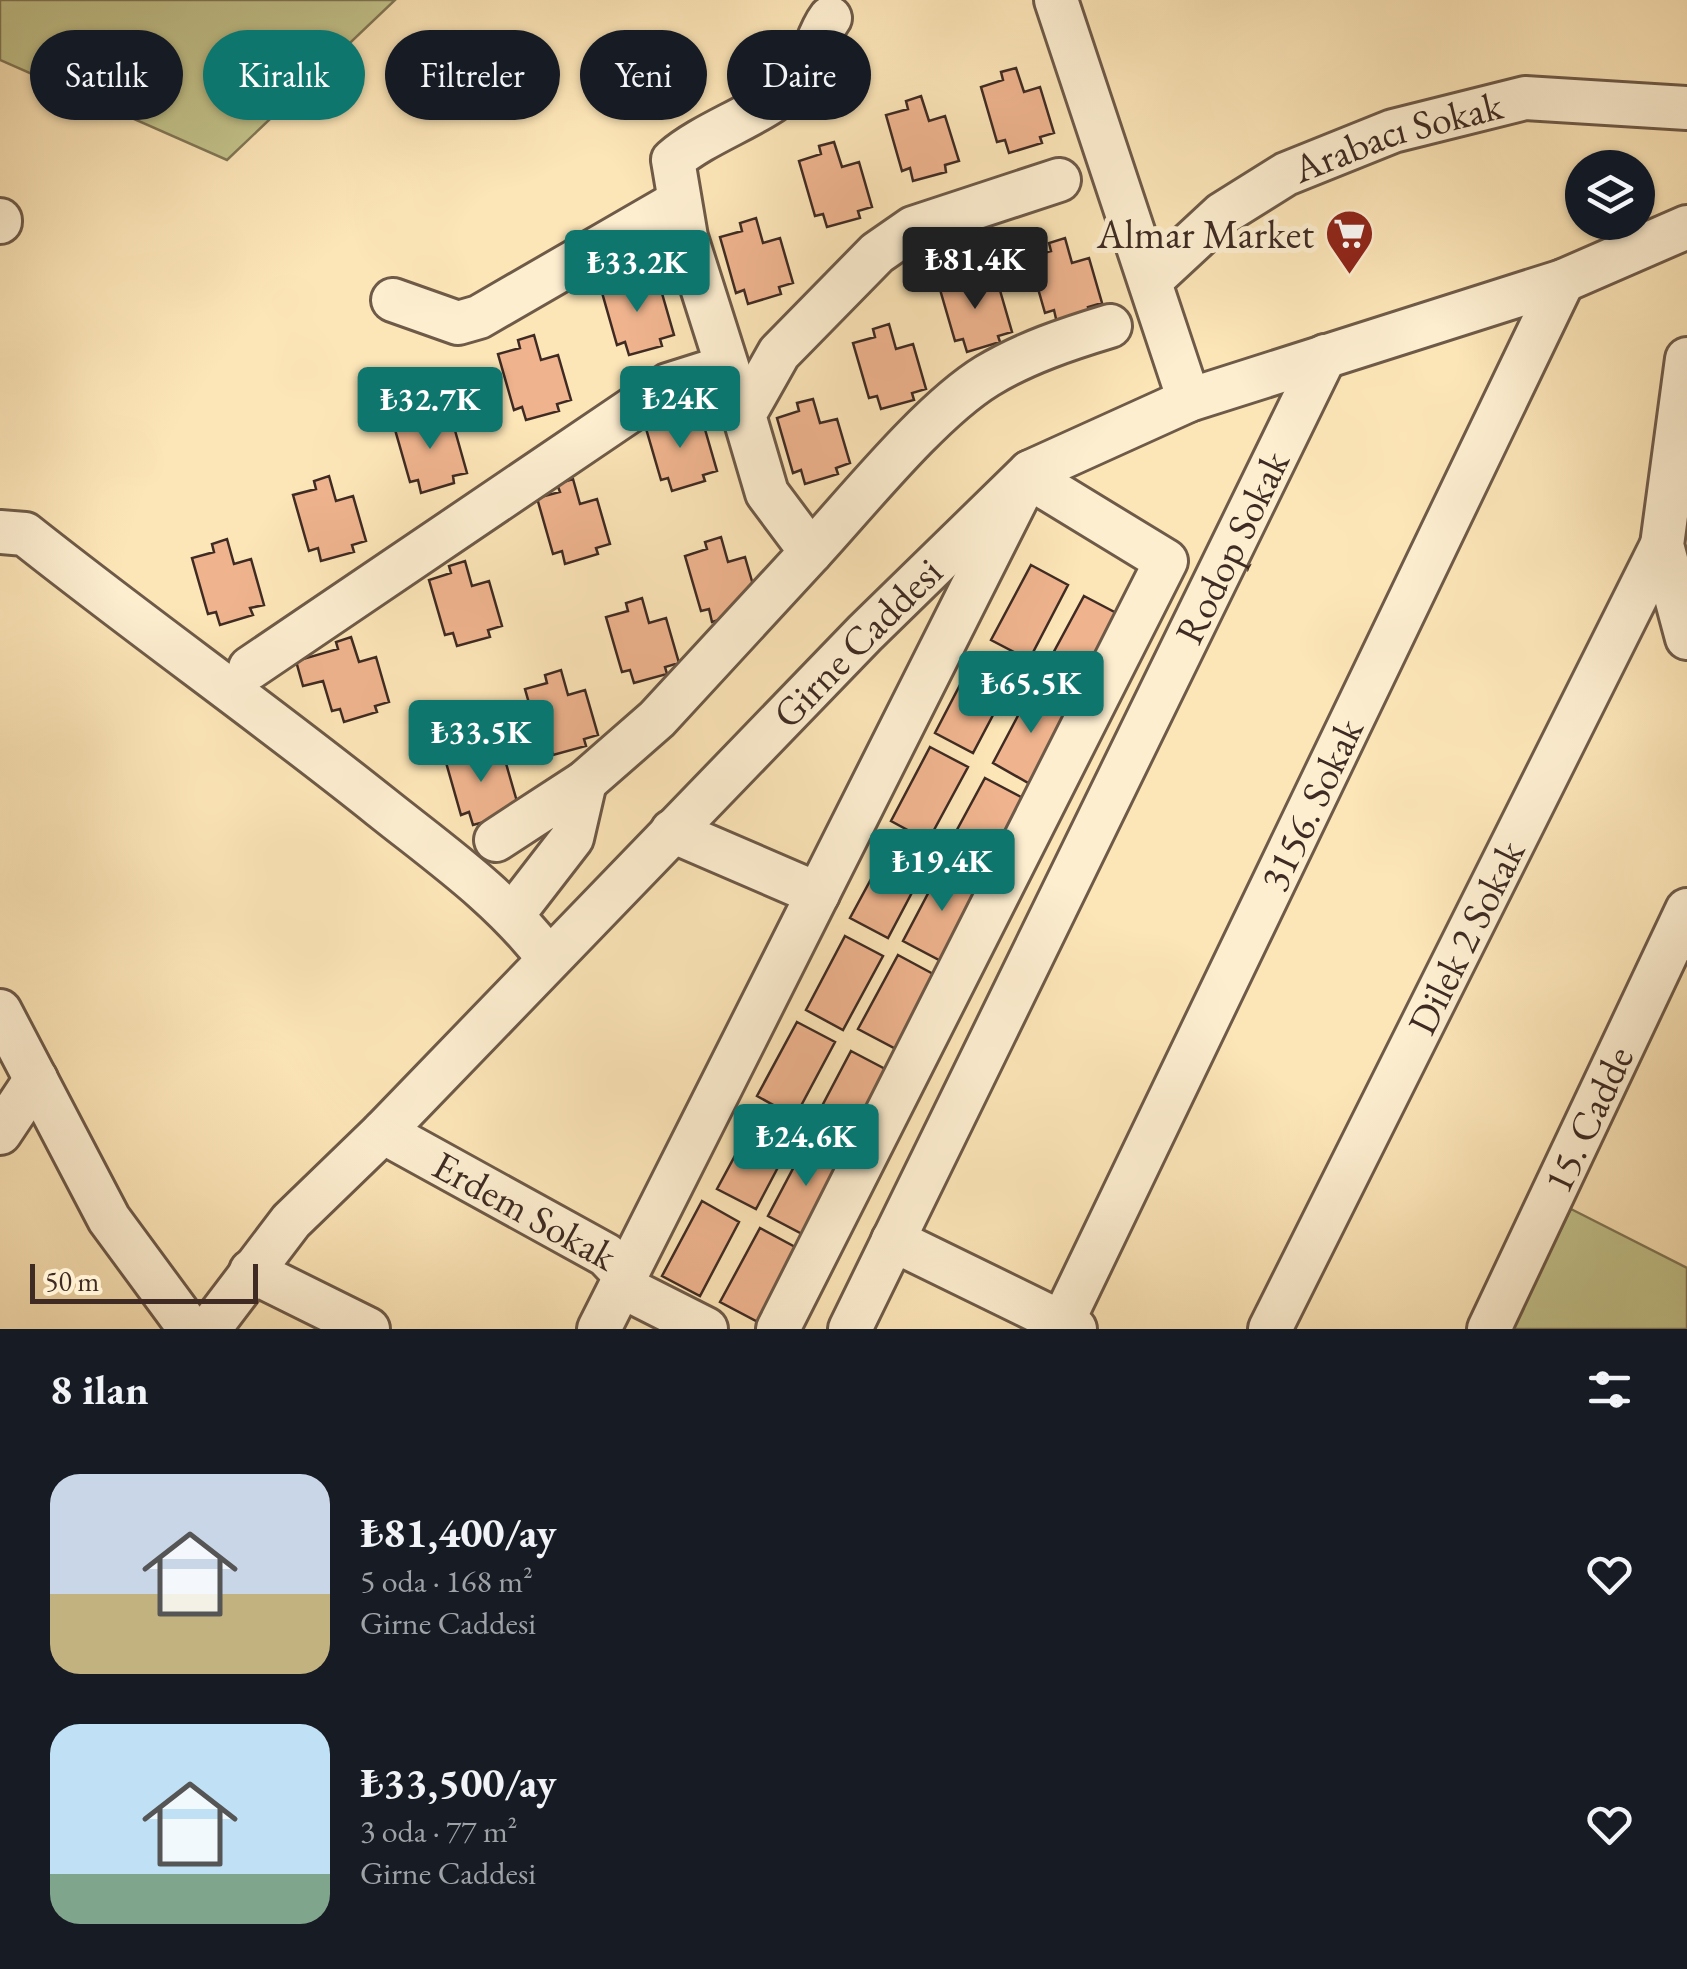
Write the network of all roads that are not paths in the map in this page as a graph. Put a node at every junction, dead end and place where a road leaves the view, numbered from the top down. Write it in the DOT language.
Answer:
graph roads {
  1 [pos="1056,0"];
  2 [pos="830,18"];
  3 [pos="1687,108"];
  4 [pos="1059,180"];
  5 [pos="678,202"];
  6 [pos="1687,228"];
  7 [pos="1150,281"];
  8 [pos="1563,281"];
  9 [pos="393,300"];
  10 [pos="1110,326"];
  11 [pos="1325,356"];
  12 [pos="1687,358"];
  13 [pos="726,367"];
  14 [pos="1189,400"];
  15 [pos="744,415"];
  16 [pos="1030,472"];
  17 [pos="0,532"];
  18 [pos="1662,545"];
  19 [pos="811,552"];
  20 [pos="1687,638"];
  21 [pos="250,668"];
  22 [pos="585,782"];
  23 [pos="672,831"];
  24 [pos="496,840"];
  25 [pos="818,894"];
  26 [pos="1687,910"];
  27 [pos="514,913"];
  28 [pos="548,958"];
  29 [pos="0,1010"];
  30 [pos="36,1080"];
  31 [pos="384,1132"];
  32 [pos="0,1133"];
  33 [pos="894,1240"];
  34 [pos="251,1271"];
  35 [pos="626,1276"];
  36 [pos="1065,1327"];
  37 [pos="190,1329"];
  38 [pos="209,1329"];
  39 [pos="368,1329"];
  40 [pos="599,1329"];
  41 [pos="706,1329"];
  42 [pos="778,1329"];
  43 [pos="850,1329"];
  44 [pos="1270,1329"];
  45 [pos="1489,1329"];
  1 -- 7 [label="street"];
  2 -- 5 [label="street"];
  3 -- 7 [label="street, Arabacı Sokak"];
  4 -- 15 [label="street"];
  5 -- 9 [label="street"];
  5 -- 13 [label="street"];
  6 -- 8 [label="street, Girne Caddesi"];
  7 -- 14 [label="street"];
  8 -- 11 [label="street, Girne Caddesi"];
  8 -- 36 [label="street, 3156. Sokak"];
  10 -- 19 [label="street"];
  11 -- 14 [label="street, Girne Caddesi"];
  11 -- 33 [label="street, Rodop Sokak"];
  12 -- 18 [label="street"];
  13 -- 15 [label="street"];
  13 -- 21 [label="street"];
  14 -- 16 [label="street, Girne Caddesi"];
  15 -- 19 [label="street"];
  16 -- 23 [label="street, Girne Caddesi"];
  16 -- 25 [label="street"];
  16 -- 42 [label="street"];
  17 -- 27 [label="street"];
  18 -- 20 [label="street"];
  18 -- 44 [label="street, Dilek 2 Sokak"];
  19 -- 22 [label="street"];
  22 -- 24 [label="street"];
  22 -- 27 [label="street"];
  23 -- 25 [label="street"];
  23 -- 28 [label="street, Girne Caddesi"];
  25 -- 35 [label="street"];
  26 -- 45 [label="street, 15. Cadde"];
  27 -- 28 [label="street"];
  28 -- 31 [label="street, Girne Caddesi"];
  29 -- 30 [label="street"];
  30 -- 32 [label="street"];
  30 -- 37 [label="street"];
  31 -- 34 [label="street, Girne Caddesi"];
  31 -- 35 [label="street, Erdem Sokak"];
  33 -- 36 [label="street"];
  33 -- 43 [label="street, Rodop Sokak"];
  34 -- 38 [label="street, Girne Caddesi"];
  34 -- 39 [label="street"];
  35 -- 40 [label="street"];
  35 -- 41 [label="street, Erdem Sokak"];
}
